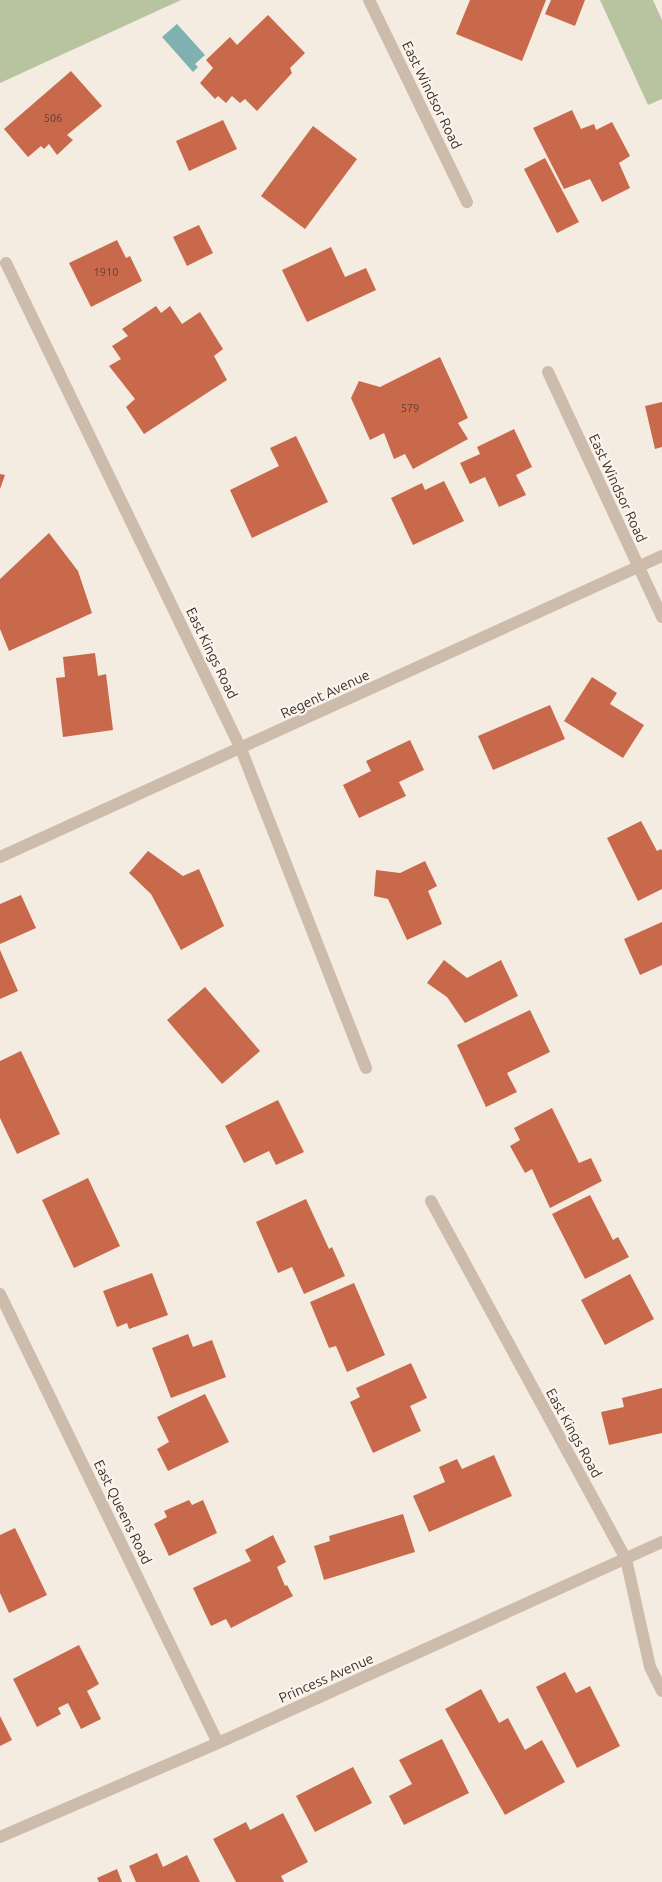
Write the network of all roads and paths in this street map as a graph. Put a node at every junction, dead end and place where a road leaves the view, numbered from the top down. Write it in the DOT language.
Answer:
graph roads {
  1 [pos="369,0"];
  2 [pos="468,202"];
  3 [pos="6,262"];
  4 [pos="548,372"];
  5 [pos="662,556"];
  6 [pos="638,567"];
  7 [pos="662,617"];
  8 [pos="242,748"];
  9 [pos="0,857"];
  10 [pos="366,1068"];
  11 [pos="431,1201"];
  12 [pos="0,1294"];
  13 [pos="662,1542"];
  14 [pos="626,1559"];
  15 [pos="662,1691"];
  16 [pos="218,1743"];
  17 [pos="0,1837"];
  1 -- 2 [label="street, East Windsor Road"];
  3 -- 8 [label="street, East Kings Road"];
  4 -- 6 [label="street, East Windsor Road"];
  5 -- 6 [label="street, Regent Avenue"];
  6 -- 7 [label="street, East Windsor Road"];
  6 -- 8 [label="street, Regent Avenue"];
  8 -- 9 [label="street, Regent Avenue"];
  8 -- 10 [label="street, East Kings Road"];
  11 -- 14 [label="street, East Kings Road"];
  12 -- 16 [label="street, East Queens Road"];
  13 -- 14 [label="street, Princess Avenue"];
  14 -- 15 [label="street, East Kings Road"];
  14 -- 16 [label="street, Princess Avenue"];
  16 -- 17 [label="street, Princess Avenue"];
}
